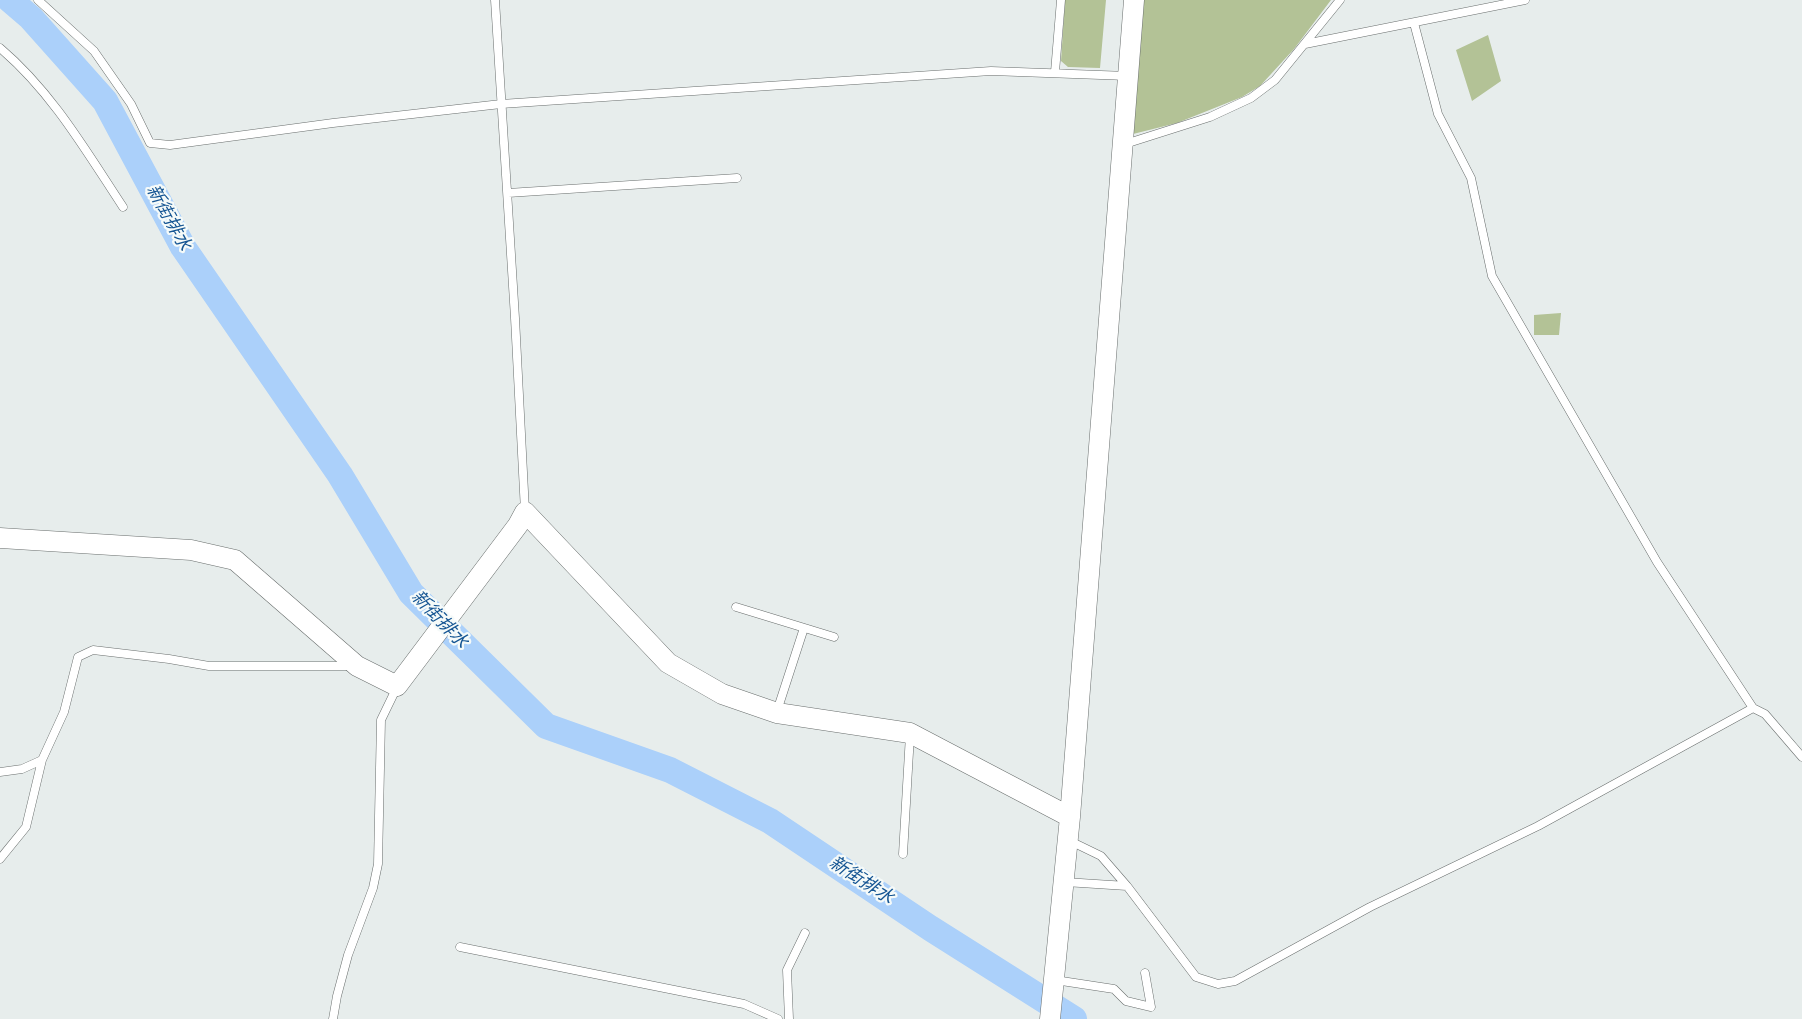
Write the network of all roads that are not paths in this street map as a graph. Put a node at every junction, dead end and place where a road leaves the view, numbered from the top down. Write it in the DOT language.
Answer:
graph roads {
  1 [pos="38,0"];
  2 [pos="495,0"];
  3 [pos="1061,0"];
  4 [pos="1134,0"];
  5 [pos="1340,0"];
  6 [pos="1525,0"];
  7 [pos="1413,23"];
  8 [pos="1305,44"];
  9 [pos="0,48"];
  10 [pos="1055,72"];
  11 [pos="1129,76"];
  12 [pos="501,104"];
  13 [pos="1124,144"];
  14 [pos="736,178"];
  15 [pos="508,193"];
  16 [pos="123,207"];
  17 [pos="525,512"];
  18 [pos="0,538"];
  19 [pos="736,607"];
  20 [pos="804,628"];
  21 [pos="834,638"];
  22 [pos="357,666"];
  23 [pos="397,686"];
  24 [pos="1753,708"];
  25 [pos="777,713"];
  26 [pos="910,733"];
  27 [pos="1802,757"];
  28 [pos="42,760"];
  29 [pos="0,772"];
  30 [pos="1070,817"];
  31 [pos="1067,839"];
  32 [pos="903,854"];
  33 [pos="0,859"];
  34 [pos="1064,882"];
  35 [pos="1127,886"];
  36 [pos="805,933"];
  37 [pos="460,947"];
  38 [pos="1145,973"];
  39 [pos="1054,986"];
  40 [pos="333,1019"];
  41 [pos="778,1019"];
  42 [pos="789,1019"];
  43 [pos="1050,1019"];
  1 -- 12 [label="lane"];
  2 -- 12 [label="lane"];
  3 -- 10 [label="lane"];
  4 -- 11 [label="street"];
  5 -- 8 [label="lane"];
  6 -- 7 [label="lane"];
  7 -- 8 [label="lane"];
  7 -- 24 [label="lane"];
  8 -- 13 [label="lane"];
  9 -- 16 [label="lane"];
  10 -- 11 [label="lane"];
  10 -- 12 [label="lane"];
  11 -- 13 [label="street"];
  12 -- 15 [label="lane"];
  13 -- 30 [label="street"];
  14 -- 15 [label="lane"];
  15 -- 17 [label="lane"];
  17 -- 23 [label="street"];
  17 -- 25 [label="street"];
  18 -- 22 [label="street"];
  19 -- 20 [label="lane"];
  20 -- 21 [label="lane"];
  20 -- 25 [label="lane"];
  22 -- 23 [label="street"];
  22 -- 28 [label="lane"];
  23 -- 40 [label="lane"];
  24 -- 27 [label="lane"];
  24 -- 35 [label="lane"];
  25 -- 26 [label="street"];
  26 -- 30 [label="street"];
  26 -- 32 [label="lane"];
  28 -- 29 [label="lane"];
  28 -- 33 [label="lane"];
  30 -- 31 [label="street"];
  31 -- 34 [label="street"];
  31 -- 35 [label="lane"];
  34 -- 35 [label="lane"];
  34 -- 39 [label="street"];
  36 -- 42 [label="lane"];
  37 -- 41 [label="lane"];
  38 -- 39 [label="lane"];
  39 -- 43 [label="street"];
}
